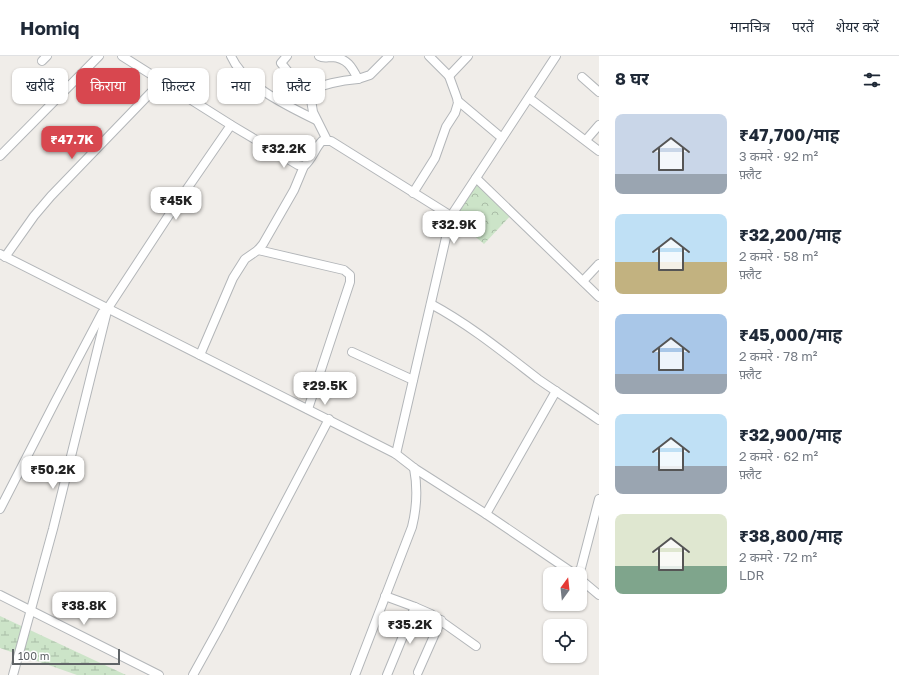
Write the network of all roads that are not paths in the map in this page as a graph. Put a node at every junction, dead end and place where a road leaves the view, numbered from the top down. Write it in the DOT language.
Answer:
graph roads {
  1 [pos="99,56"];
  2 [pos="122,56"];
  3 [pos="231,56"];
  4 [pos="274,56"];
  5 [pos="287,56"];
  6 [pos="319,56"];
  7 [pos="389,56"];
  8 [pos="429,56"];
  9 [pos="468,56"];
  10 [pos="556,56"];
  11 [pos="281,63"];
  12 [pos="285,68"];
  13 [pos="148,72"];
  14 [pos="449,76"];
  15 [pos="582,77"];
  16 [pos="358,79"];
  17 [pos="325,86"];
  18 [pos="599,92"];
  19 [pos="148,96"];
  20 [pos="529,98"];
  21 [pos="458,101"];
  22 [pos="198,104"];
  23 [pos="312,104"];
  24 [pos="316,120"];
  25 [pos="231,125"];
  26 [pos="599,125"];
  27 [pos="502,138"];
  28 [pos="327,140"];
  29 [pos="586,140"];
  30 [pos="599,151"];
  31 [pos="0,156"];
  32 [pos="304,166"];
  33 [pos="476,178"];
  34 [pos="413,193"];
  35 [pos="451,216"];
  36 [pos="258,250"];
  37 [pos="3,256"];
  38 [pos="599,264"];
  39 [pos="583,281"];
  40 [pos="599,297"];
  41 [pos="431,304"];
  42 [pos="108,308"];
  43 [pos="352,352"];
  44 [pos="200,355"];
  45 [pos="413,380"];
  46 [pos="556,392"];
  47 [pos="308,409"];
  48 [pos="329,419"];
  49 [pos="599,420"];
  50 [pos="396,454"];
  51 [pos="414,468"];
  52 [pos="599,499"];
  53 [pos="0,509"];
  54 [pos="486,514"];
  55 [pos="564,567"];
  56 [pos="581,567"];
  57 [pos="587,585"];
  58 [pos="0,595"];
  59 [pos="599,595"];
  60 [pos="385,596"];
  61 [pos="415,607"];
  62 [pos="31,610"];
  63 [pos="441,620"];
  64 [pos="476,646"];
  65 [pos="418,672"];
  66 [pos="13,675"];
  67 [pos="159,675"];
  68 [pos="192,675"];
  69 [pos="355,675"];
  70 [pos="387,675"];
  1 -- 31 [label="street"];
  2 -- 13 [label="street"];
  3 -- 24 [label="street"];
  4 -- 11 [label="street"];
  5 -- 11 [label="street"];
  6 -- 16 [label="street"];
  7 -- 16 [label="street"];
  8 -- 14 [label="street"];
  9 -- 14 [label="street"];
  10 -- 20 [label="street"];
  11 -- 12 [label="street"];
  14 -- 21 [label="street"];
  15 -- 18 [label="street"];
  16 -- 17 [label="street"];
  19 -- 37 [label="street"];
  20 -- 27 [label="street"];
  20 -- 29 [label="street"];
  21 -- 27 [label="street"];
  21 -- 34 [label="street"];
  22 -- 25 [label="street"];
  23 -- 24 [label="street"];
  24 -- 28 [label="street"];
  25 -- 32 [label="street"];
  25 -- 42 [label="street"];
  26 -- 29 [label="street"];
  27 -- 33 [label="street"];
  28 -- 32 [label="street"];
  28 -- 34 [label="street"];
  29 -- 30 [label="street"];
  32 -- 36 [label="street"];
  33 -- 35 [label="street"];
  33 -- 39 [label="street"];
  34 -- 35 [label="street"];
  35 -- 41 [label="street"];
  36 -- 44 [label="street"];
  36 -- 47 [label="street"];
  37 -- 42 [label="street"];
  38 -- 39 [label="street"];
  39 -- 40 [label="street"];
  41 -- 45 [label="street"];
  41 -- 46 [label="street"];
  42 -- 44 [label="street"];
  42 -- 53 [label="street"];
  42 -- 62 [label="street"];
  43 -- 45 [label="street"];
  44 -- 47 [label="street"];
  45 -- 50 [label="street"];
  46 -- 49 [label="street"];
  46 -- 54 [label="street"];
  47 -- 48 [label="street"];
  48 -- 50 [label="street"];
  48 -- 68 [label="street"];
  50 -- 51 [label="street"];
  51 -- 54 [label="street"];
  51 -- 60 [label="street"];
  52 -- 56 [label="street"];
  54 -- 55 [label="street"];
  57 -- 59 [label="street"];
  58 -- 62 [label="street"];
  60 -- 61 [label="street"];
  60 -- 69 [label="street"];
  61 -- 63 [label="street"];
  61 -- 70 [label="street"];
  62 -- 66 [label="street"];
  62 -- 67 [label="street"];
  63 -- 64 [label="street"];
  63 -- 65 [label="street"];
}
